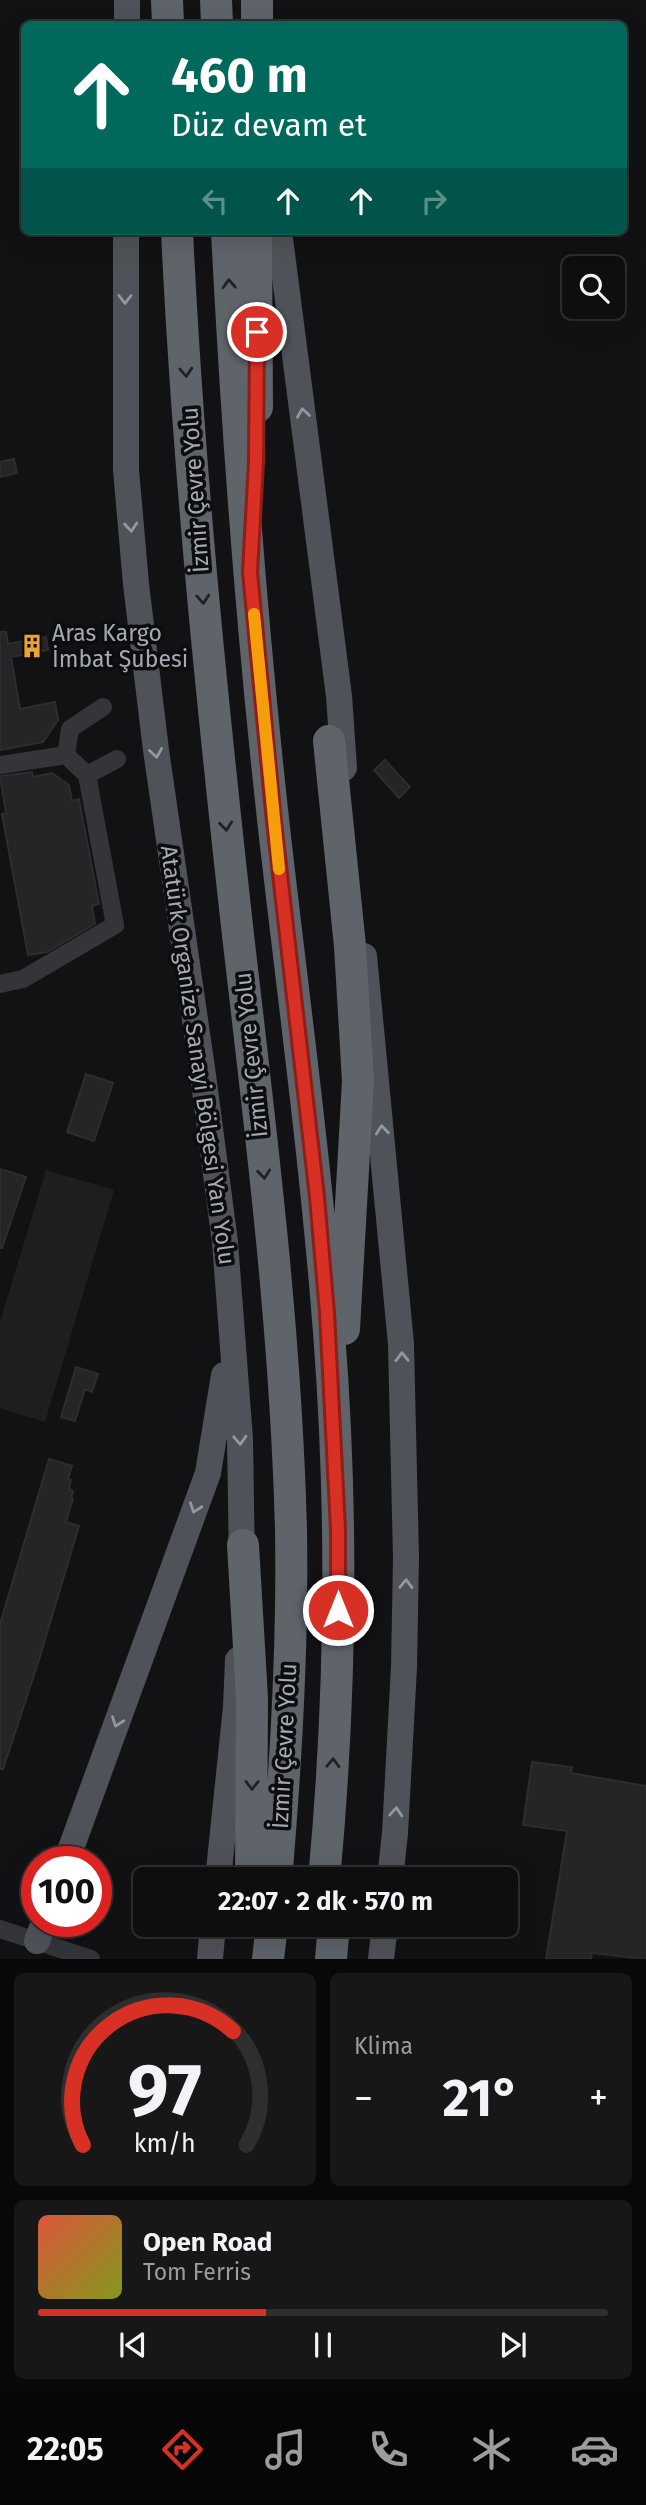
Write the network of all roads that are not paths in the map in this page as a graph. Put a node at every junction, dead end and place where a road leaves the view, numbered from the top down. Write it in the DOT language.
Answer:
graph roads {
  1 [pos="127,0"];
  2 [pos="167,0"];
  3 [pos="216,0"];
  4 [pos="258,0"];
  5 [pos="127,21"];
  6 [pos="167,21"];
  7 [pos="216,21"];
  8 [pos="259,21"];
  9 [pos="126,235"];
  10 [pos="177,235"];
  11 [pos="226,235"];
  12 [pos="256,235"];
  13 [pos="280,235"];
  14 [pos="250,572"];
  15 [pos="103,707"];
  16 [pos="329,741"];
  17 [pos="66,755"];
  18 [pos="117,759"];
  19 [pos="0,765"];
  20 [pos="87,775"];
  21 [pos="0,984"];
  22 [pos="232,1322"];
  23 [pos="335,1456"];
  24 [pos="243,1545"];
  25 [pos="328,1837"];
  26 [pos="72,1846"];
  27 [pos="219,1867"];
  28 [pos="251,1867"];
  29 [pos="277,1867"];
  30 [pos="325,1867"];
  31 [pos="330,1867"];
  32 [pos="391,1867"];
  33 [pos="0,1929"];
  34 [pos="21,1930"];
  35 [pos="51,1937"];
  36 [pos="212,1937"];
  37 [pos="249,1937"];
  38 [pos="271,1937"];
  39 [pos="319,1937"];
  40 [pos="333,1937"];
  41 [pos="384,1937"];
  42 [pos="91,1959"];
  43 [pos="209,1959"];
  44 [pos="248,1959"];
  45 [pos="268,1959"];
  46 [pos="317,1959"];
  47 [pos="331,1959"];
  48 [pos="381,1959"];
  1 -- 5 [label="main road"];
  2 -- 6 [label="highway"];
  3 -- 7 [label="highway"];
  4 -- 8 [label="highway"];
  9 -- 22 [label="main road, Atatürk Organize Sanayi Bölgesi Yan Yolu, one-way"];
  10 -- 29 [label="highway, İzmir Çevre Yolu, one-way"];
  14 -- 11 [label="highway, one-way"];
  12 -- 14 [label="highway"];
  32 -- 13 [label="main road, one-way"];
  14 -- 23 [label="highway"];
  15 -- 17 [label="street"];
  16 -- 23 [label="highway"];
  17 -- 19 [label="street"];
  17 -- 20 [label="street"];
  18 -- 20 [label="street"];
  20 -- 21 [label="street"];
  22 -- 24 [label="main road, Atatürk Organize Sanayi Bölgesi Yan Yolu, one-way"];
  22 -- 26 [label="main road, one-way"];
  25 -- 23 [label="highway, one-way"];
  24 -- 27 [label="main road, Atatürk Organize Sanayi Bölgesi Yan Yolu"];
  24 -- 28 [label="highway, one-way"];
  25 -- 30 [label="highway"];
  25 -- 31 [label="highway"];
  33 -- 34 [label="street"];
  35 -- 42 [label="street"];
  36 -- 43 [label="main road"];
  37 -- 44 [label="highway"];
  38 -- 45 [label="highway"];
  39 -- 46 [label="highway"];
  40 -- 47 [label="highway"];
  41 -- 48 [label="main road"];
}
